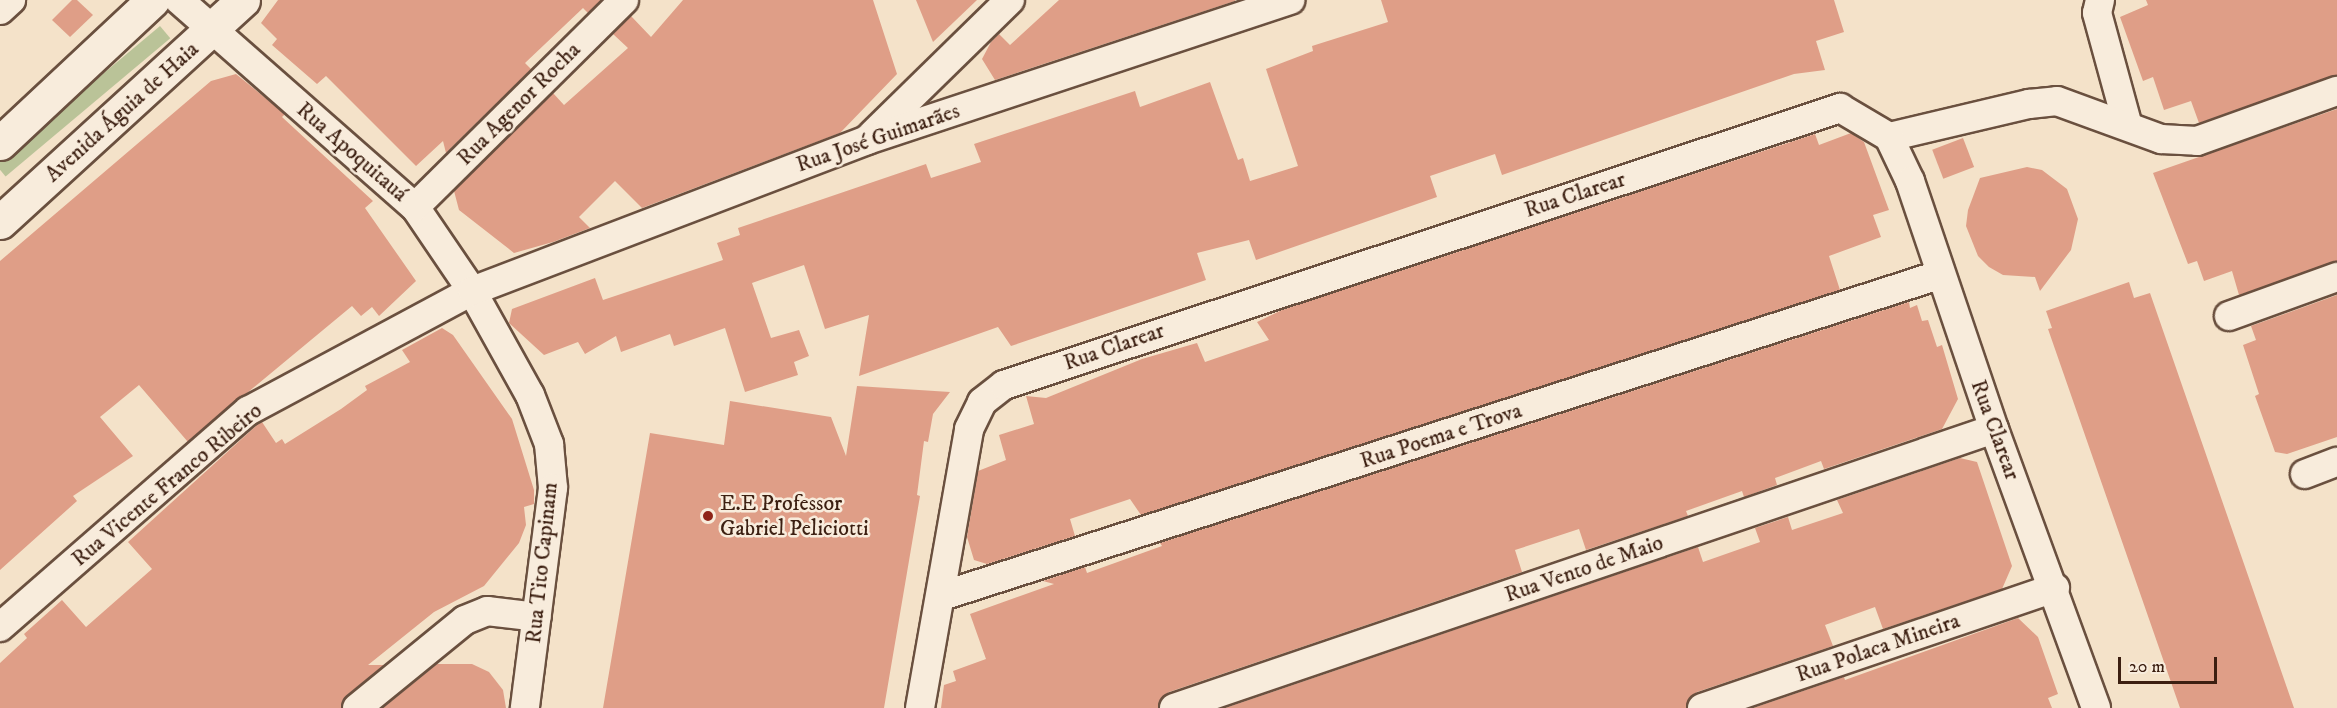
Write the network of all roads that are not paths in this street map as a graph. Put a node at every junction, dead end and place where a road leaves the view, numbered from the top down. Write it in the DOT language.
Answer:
graph roads {
  1 [pos="11,0"];
  2 [pos="153,0"];
  3 [pos="179,0"];
  4 [pos="243,0"];
  5 [pos="624,0"];
  6 [pos="1010,0"];
  7 [pos="1290,0"];
  8 [pos="2100,0"];
  9 [pos="0,10"];
  10 [pos="211,31"];
  11 [pos="2337,91"];
  12 [pos="2128,126"];
  13 [pos="1889,136"];
  14 [pos="867,140"];
  15 [pos="0,143"];
  16 [pos="415,207"];
  17 [pos="0,222"];
  18 [pos="1939,275"];
  19 [pos="2337,277"];
  20 [pos="472,291"];
  21 [pos="2229,316"];
  22 [pos="1994,429"];
  23 [pos="2337,462"];
  24 [pos="2305,474"];
  25 [pos="2055,588"];
  26 [pos="942,596"];
  27 [pos="537,617"];
  28 [pos="0,627"];
  29 [pos="357,708"];
  30 [pos="525,708"];
  31 [pos="920,708"];
  32 [pos="1174,708"];
  33 [pos="1702,708"];
  34 [pos="2096,708"];
  1 -- 9 [label="street"];
  2 -- 15 [label="main road"];
  3 -- 10 [label="street, Rua Apoquitauá"];
  4 -- 10 [label="main road, Avenida Águia de Haia"];
  5 -- 16 [label="street, Rua Agenor Rocha"];
  6 -- 14 [label="street"];
  7 -- 14 [label="street, Rua José Guimarães"];
  8 -- 12 [label="street"];
  10 -- 16 [label="street, Rua Apoquitauá"];
  10 -- 17 [label="main road, Avenida Águia de Haia"];
  11 -- 12 [label="street"];
  12 -- 13 [label="street"];
  13 -- 18 [label="street, Rua Clarear"];
  13 -- 26 [label="street, Rua Clarear"];
  14 -- 20 [label="street, Rua José Guimarães"];
  16 -- 20 [label="street, Rua Apoquitauá"];
  18 -- 22 [label="street, Rua Clarear"];
  18 -- 26 [label="street, Rua Poema e Trova"];
  19 -- 21 [label="street"];
  20 -- 27 [label="street, Rua Tito Capinam"];
  20 -- 28 [label="street, Rua Vicente Franco Ribeiro"];
  22 -- 25 [label="street, Rua Clarear"];
  22 -- 32 [label="street, Rua Vento de Maio"];
  23 -- 24 [label="street"];
  25 -- 33 [label="street, Rua Polaca Mineira"];
  25 -- 34 [label="street, Rua Clarear"];
  26 -- 31 [label="street, Rua Clarear"];
  27 -- 29 [label="street"];
  27 -- 30 [label="street, Rua Tito Capinam"];
}
